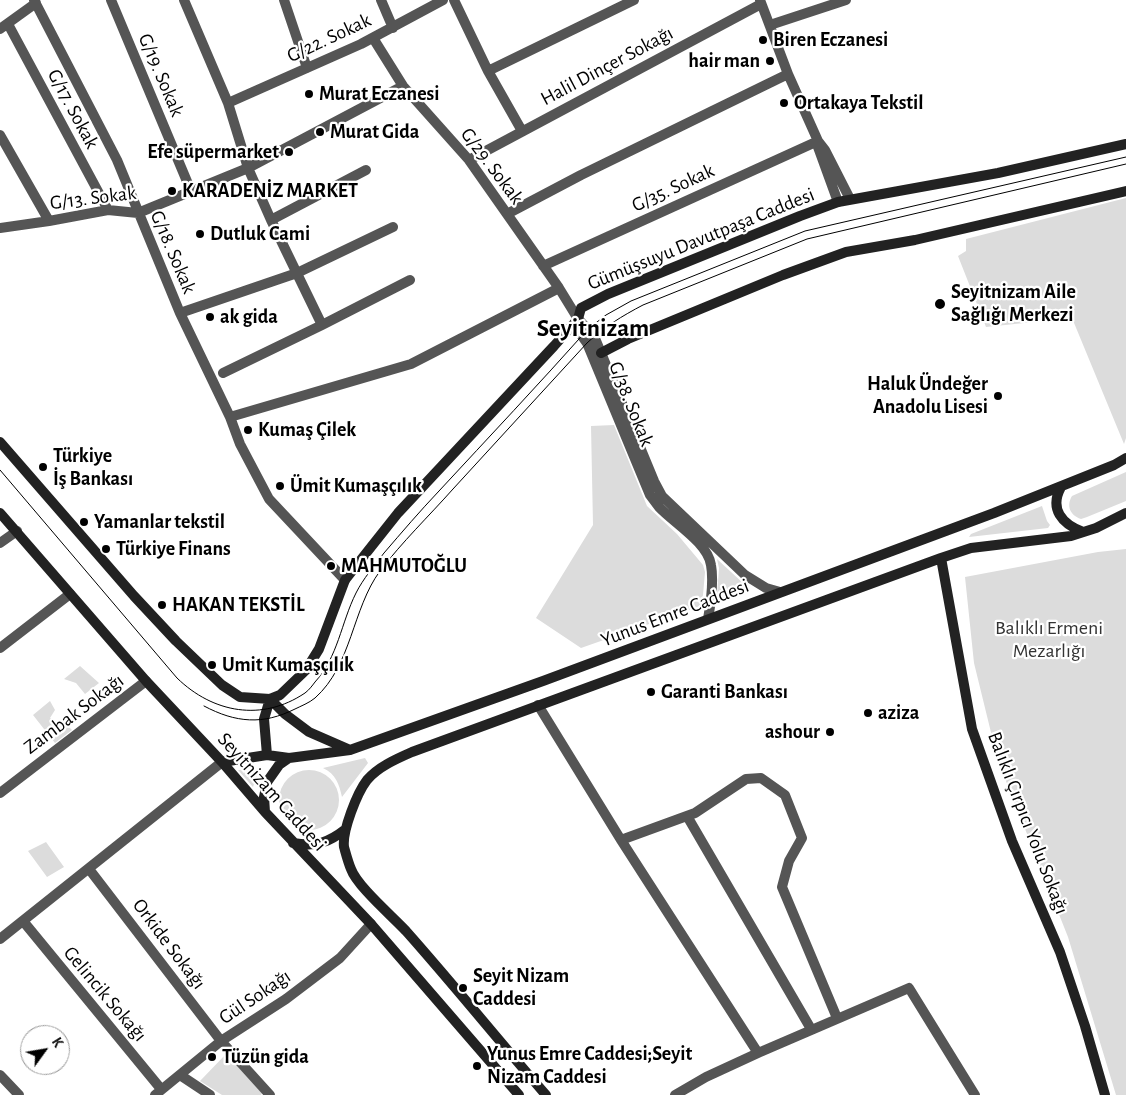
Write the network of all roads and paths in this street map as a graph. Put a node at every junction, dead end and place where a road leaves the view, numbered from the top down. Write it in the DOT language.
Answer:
graph roads {
  1 [pos="111,0"];
  2 [pos="184,0"];
  3 [pos="284,0"];
  4 [pos="381,0"];
  5 [pos="443,0"];
  6 [pos="454,0"];
  7 [pos="634,0"];
  8 [pos="846,0"];
  9 [pos="35,1"];
  10 [pos="760,2"];
  11 [pos="770,25"];
  12 [pos="2,27"];
  13 [pos="393,28"];
  14 [pos="373,38"];
  15 [pos="307,68"];
  16 [pos="488,71"];
  17 [pos="788,74"];
  18 [pos="404,86"];
  19 [pos="228,103"];
  20 [pos="522,131"];
  21 [pos="0,135"];
  22 [pos="818,141"];
  23 [pos="1126,144"];
  24 [pos="469,160"];
  25 [pos="248,168"];
  26 [pos="366,170"];
  27 [pos="1126,190"];
  28 [pos="191,191"];
  29 [pos="850,199"];
  30 [pos="838,202"];
  31 [pos="108,210"];
  32 [pos="138,213"];
  33 [pos="507,214"];
  34 [pos="271,220"];
  35 [pos="49,221"];
  36 [pos="394,227"];
  37 [pos="0,228"];
  38 [pos="544,266"];
  39 [pos="297,272"];
  40 [pos="410,280"];
  41 [pos="559,288"];
  42 [pos="180,313"];
  43 [pos="578,319"];
  44 [pos="322,325"];
  45 [pos="601,353"];
  46 [pos="223,373"];
  47 [pos="230,417"];
  48 [pos="0,442"];
  49 [pos="1126,458"];
  50 [pos="1061,487"];
  51 [pos="0,512"];
  52 [pos="1126,513"];
  53 [pos="17,531"];
  54 [pos="1083,532"];
  55 [pos="0,543"];
  56 [pos="940,558"];
  57 [pos="345,580"];
  58 [pos="780,592"];
  59 [pos="70,594"];
  60 [pos="708,619"];
  61 [pos="0,648"];
  62 [pos="146,682"];
  63 [pos="270,699"];
  64 [pos="538,705"];
  65 [pos="350,750"];
  66 [pos="266,755"];
  67 [pos="289,758"];
  68 [pos="222,762"];
  69 [pos="0,793"];
  70 [pos="265,812"];
  71 [pos="686,816"];
  72 [pos="346,829"];
  73 [pos="621,840"];
  74 [pos="293,843"];
  75 [pos="90,869"];
  76 [pos="23,921"];
  77 [pos="371,924"];
  78 [pos="0,939"];
  79 [pos="837,1018"];
  80 [pos="811,1029"];
  81 [pos="221,1041"];
  82 [pos="758,1052"];
  83 [pos="0,1075"];
  84 [pos="180,1075"];
  85 [pos="158,1092"];
  86 [pos="19,1095"];
  87 [pos="210,1095"];
  88 [pos="270,1095"];
  89 [pos="519,1095"];
  90 [pos="546,1095"];
  91 [pos="675,1095"];
  92 [pos="975,1095"];
  93 [pos="1105,1095"];
  1 -- 28 [label="street, G/19. Sokak"];
  2 -- 19 [label="street"];
  3 -- 15 [label="street"];
  4 -- 13 [label="street"];
  5 -- 13 [label="street, G/22. Sokak"];
  6 -- 16 [label="street"];
  7 -- 16 [label="street"];
  8 -- 11 [label="street"];
  9 -- 12 [label="street"];
  9 -- 32 [label="street, G/18. Sokak"];
  10 -- 11 [label="street"];
  10 -- 20 [label="street, Halil Dinçer Sokağı"];
  11 -- 17 [label="street"];
  12 -- 31 [label="street, G/17. Sokak"];
  13 -- 14 [label="street, G/22. Sokak"];
  14 -- 15 [label="street, G/22. Sokak"];
  14 -- 18 [label="street, G/29. Sokak"];
  15 -- 19 [label="street, G/22. Sokak"];
  16 -- 20 [label="street"];
  17 -- 22 [label="street"];
  17 -- 33 [label="street"];
  18 -- 24 [label="street, G/29. Sokak"];
  18 -- 25 [label="street, G/13. Sokak"];
  19 -- 25 [label="street"];
  20 -- 24 [label="street, Halil Dinçer Sokağı"];
  21 -- 35 [label="street"];
  22 -- 29 [label="street"];
  22 -- 30 [label="street"];
  22 -- 38 [label="street, G/35. Sokak"];
  23 -- 29 [label="main road, Gümüşsuyu Davutpaşa Caddesi"];
  24 -- 33 [label="street, G/29. Sokak"];
  25 -- 28 [label="street, G/13. Sokak"];
  25 -- 34 [label="street"];
  26 -- 34 [label="street"];
  27 -- 45 [label="main road"];
  28 -- 32 [label="street, G/13. Sokak"];
  29 -- 30 [label="main road, Gümüşsuyu Davutpaşa Caddesi"];
  30 -- 43 [label="main road, Gümüşsuyu Davutpaşa Caddesi"];
  31 -- 32 [label="street, G/13. Sokak"];
  31 -- 35 [label="street, G/13. Sokak"];
  32 -- 42 [label="street, G/18. Sokak"];
  33 -- 38 [label="street, G/29. Sokak"];
  34 -- 39 [label="street"];
  35 -- 37 [label="street, G/13. Sokak"];
  36 -- 39 [label="street"];
  38 -- 41 [label="street, G/29. Sokak"];
  39 -- 42 [label="street"];
  39 -- 44 [label="street"];
  40 -- 44 [label="street"];
  41 -- 43 [label="street, G/29. Sokak"];
  41 -- 47 [label="street"];
  42 -- 47 [label="street, G/18. Sokak"];
  43 -- 45 [label="street, G/38. Sokak"];
  43 -- 57 [label="main road, Gümüşsuyu Davutpaşa Caddesi"];
  43 -- 60 [label="street, G/38. Sokak"];
  44 -- 46 [label="street"];
  45 -- 58 [label="street, G/38. Sokak"];
  47 -- 57 [label="street, G/18. Sokak"];
  48 -- 63 [label="main road"];
  49 -- 50 [label="main road, Yunus Emre Caddesi"];
  50 -- 54 [label="main road"];
  50 -- 58 [label="main road, Yunus Emre Caddesi"];
  51 -- 53 [label="main road, Seyitnizam Caddesi"];
  52 -- 54 [label="main road, Yunus Emre Caddesi"];
  53 -- 55 [label="street"];
  53 -- 59 [label="main road, Seyitnizam Caddesi"];
  54 -- 56 [label="main road, Yunus Emre Caddesi"];
  56 -- 64 [label="main road, Yunus Emre Caddesi"];
  56 -- 93 [label="main road, Balıklı Çırpıcı Yolu Sokağı"];
  57 -- 63 [label="main road, Gümüşsuyu Davutpaşa Caddesi"];
  58 -- 60 [label="main road, Yunus Emre Caddesi"];
  59 -- 61 [label="street"];
  59 -- 62 [label="main road, Seyitnizam Caddesi"];
  60 -- 65 [label="main road, Yunus Emre Caddesi"];
  62 -- 68 [label="main road, Seyitnizam Caddesi"];
  62 -- 69 [label="street, Zambak Sokağı"];
  63 -- 65 [label="main road"];
  63 -- 66 [label="main road"];
  64 -- 72 [label="main road, Yunus Emre Caddesi"];
  64 -- 73 [label="street"];
  65 -- 67 [label="main road, Yunus Emre Caddesi"];
  66 -- 67 [label="main road, Yunus Emre Caddesi"];
  66 -- 68 [label="main road, Yunus Emre Caddesi"];
  67 -- 70 [label="main road"];
  68 -- 70 [label="main road, Seyitnizam Caddesi"];
  68 -- 75 [label="street"];
  70 -- 74 [label="main road, Seyitnizam Caddesi"];
  71 -- 73 [label="street"];
  71 -- 79 [label="street"];
  71 -- 80 [label="street"];
  72 -- 74 [label="main road"];
  72 -- 90 [label="main road, Seyitnizam Caddesi"];
  73 -- 82 [label="street"];
  74 -- 77 [label="main road, Seyitnizam Caddesi"];
  75 -- 76 [label="street"];
  75 -- 81 [label="street, Orkide Sokağı"];
  76 -- 78 [label="street"];
  76 -- 85 [label="street, Gelincik Sokağı"];
  77 -- 81 [label="street, Gül Sokağı"];
  77 -- 89 [label="main road, Seyitnizam Caddesi"];
  79 -- 80 [label="street"];
  79 -- 92 [label="street"];
  80 -- 82 [label="street"];
  81 -- 84 [label="street, Gül Sokağı"];
  81 -- 88 [label="street, Orkide Sokağı"];
  82 -- 91 [label="street"];
  83 -- 86 [label="street"];
  84 -- 85 [label="street, Gül Sokağı"];
  84 -- 87 [label="street"];
}
